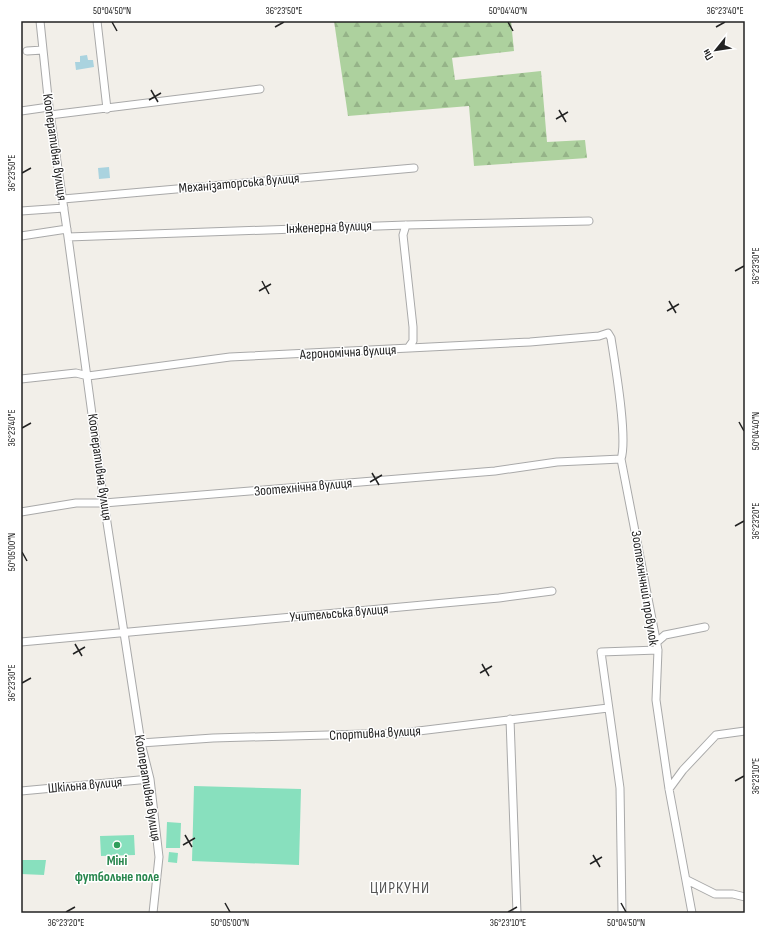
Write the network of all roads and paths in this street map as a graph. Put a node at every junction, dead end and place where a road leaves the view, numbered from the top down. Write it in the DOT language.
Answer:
graph roads {
  1 [pos="40,21"];
  2 [pos="97,21"];
  3 [pos="43,50"];
  4 [pos="27,51"];
  5 [pos="260,89"];
  6 [pos="49,107"];
  7 [pos="107,109"];
  8 [pos="21,111"];
  9 [pos="50,115"];
  10 [pos="414,168"];
  11 [pos="63,199"];
  12 [pos="64,208"];
  13 [pos="21,211"];
  14 [pos="589,221"];
  15 [pos="406,225"];
  16 [pos="67,229"];
  17 [pos="21,236"];
  18 [pos="68,237"];
  19 [pos="608,332"];
  20 [pos="408,348"];
  21 [pos="88,376"];
  22 [pos="21,379"];
  23 [pos="621,459"];
  24 [pos="104,503"];
  25 [pos="21,512"];
  26 [pos="552,591"];
  27 [pos="705,627"];
  28 [pos="125,633"];
  29 [pos="21,642"];
  30 [pos="657,642"];
  31 [pos="658,650"];
  32 [pos="608,708"];
  33 [pos="510,719"];
  34 [pos="745,731"];
  35 [pos="141,743"];
  36 [pos="150,779"];
  37 [pos="669,790"];
  38 [pos="21,791"];
  39 [pos="687,880"];
  40 [pos="745,897"];
  41 [pos="153,913"];
  42 [pos="517,913"];
  43 [pos="622,913"];
  44 [pos="692,913"];
  1 -- 3 [label="street, Кооперативна вулиця"];
  2 -- 7 [label="street"];
  3 -- 4 [label="street"];
  3 -- 6 [label="street, Кооперативна вулиця"];
  5 -- 7 [label="street"];
  6 -- 8 [label="street"];
  6 -- 9 [label="street, Кооперативна вулиця"];
  7 -- 9 [label="street"];
  9 -- 11 [label="street, Кооперативна вулиця"];
  10 -- 11 [label="street, Механізаторська вулиця"];
  11 -- 12 [label="street, Кооперативна вулиця"];
  12 -- 13 [label="street"];
  12 -- 16 [label="street, Кооперативна вулиця"];
  14 -- 15 [label="street, Інженерна вулиця"];
  15 -- 18 [label="street, Інженерна вулиця"];
  15 -- 20 [label="street"];
  16 -- 17 [label="street"];
  16 -- 18 [label="street, Кооперативна вулиця"];
  18 -- 21 [label="street, Кооперативна вулиця"];
  19 -- 20 [label="street, Агрономічна вулиця"];
  19 -- 23 [label="street, Зоотехнічний провулок"];
  20 -- 21 [label="street, Агрономічна вулиця"];
  21 -- 22 [label="street, Агрономічна вулиця"];
  21 -- 24 [label="street, Кооперативна вулиця"];
  23 -- 24 [label="street, Зоотехнічна вулиця"];
  23 -- 30 [label="street, Зоотехнічний провулок"];
  24 -- 25 [label="street, Зоотехнічна вулиця"];
  24 -- 28 [label="street, Кооперативна вулиця"];
  26 -- 28 [label="street, Учительська вулиця"];
  27 -- 30 [label="street"];
  28 -- 29 [label="street, Учительська вулиця"];
  28 -- 35 [label="street, Кооперативна вулиця"];
  30 -- 31 [label="street, Зоотехнічний провулок"];
  31 -- 32 [label="street, Зоотехнічний провулок"];
  31 -- 37 [label="street"];
  32 -- 33 [label="street, Спортивна вулиця"];
  32 -- 43 [label="street, Зоотехнічний провулок"];
  33 -- 35 [label="street, Спортивна вулиця"];
  33 -- 42 [label="street"];
  34 -- 37 [label="street"];
  35 -- 36 [label="street, Кооперативна вулиця"];
  36 -- 38 [label="street, Шкільна вулиця"];
  36 -- 41 [label="street, Кооперативна вулиця"];
  37 -- 39 [label="street"];
  39 -- 40 [label="street"];
  39 -- 44 [label="street"];
}
